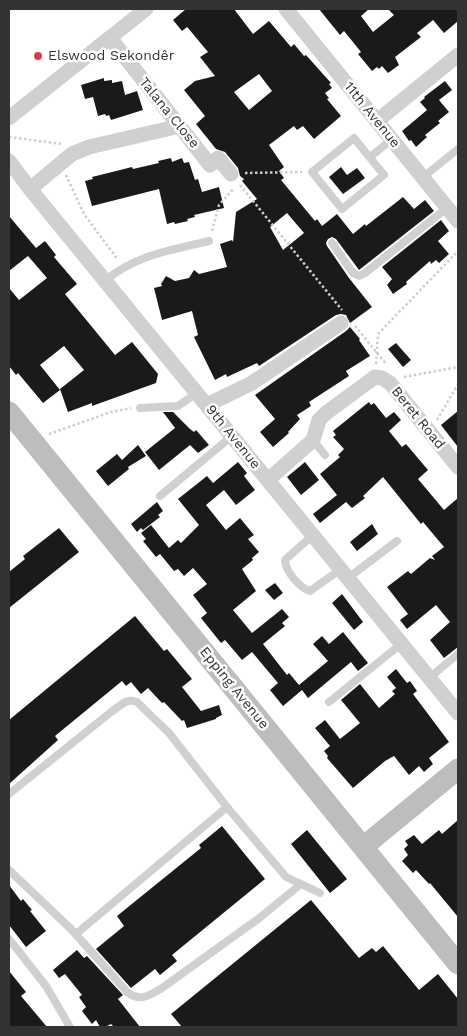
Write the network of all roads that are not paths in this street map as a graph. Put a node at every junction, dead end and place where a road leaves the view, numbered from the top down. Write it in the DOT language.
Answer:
graph roads {
  1 [pos="146,9"];
  2 [pos="286,9"];
  3 [pos="110,38"];
  4 [pos="458,55"];
  5 [pos="9,118"];
  6 [pos="377,121"];
  7 [pos="180,126"];
  8 [pos="392,140"];
  9 [pos="458,149"];
  10 [pos="370,157"];
  11 [pos="9,160"];
  12 [pos="231,174"];
  13 [pos="422,178"];
  14 [pos="30,189"];
  15 [pos="447,208"];
  16 [pos="458,221"];
  17 [pos="209,241"];
  18 [pos="332,243"];
  19 [pos="105,281"];
  20 [pos="346,320"];
  21 [pos="202,399"];
  22 [pos="136,408"];
  23 [pos="9,412"];
  24 [pos="232,436"];
  25 [pos="313,440"];
  26 [pos="324,455"];
  27 [pos="458,467"];
  28 [pos="268,480"];
  29 [pos="160,496"];
  30 [pos="313,535"];
  31 [pos="397,542"];
  32 [pos="345,574"];
  33 [pos="401,644"];
  34 [pos="458,654"];
  35 [pos="429,678"];
  36 [pos="329,702"];
  37 [pos="458,713"];
  38 [pos="458,769"];
  39 [pos="9,794"];
  40 [pos="227,807"];
  41 [pos="363,847"];
  42 [pos="9,870"];
  43 [pos="301,884"];
  44 [pos="320,893"];
  45 [pos="76,934"];
  46 [pos="9,940"];
  47 [pos="458,964"];
  48 [pos="70,1027"];
  1 -- 3 [label="street"];
  2 -- 6 [label="street, 11th Avenue"];
  3 -- 5 [label="street"];
  3 -- 7 [label="street, Talana Close"];
  4 -- 6 [label="street"];
  6 -- 8 [label="street, 11th Avenue"];
  7 -- 12 [label="street, Talana Close"];
  7 -- 14 [label="street"];
  8 -- 10 [label="lane"];
  8 -- 13 [label="street, 11th Avenue"];
  9 -- 13 [label="lane"];
  10 -- 10 [label="lane"];
  11 -- 14 [label="street, 9th Avenue"];
  13 -- 15 [label="street, 11th Avenue"];
  14 -- 19 [label="street, 9th Avenue"];
  15 -- 16 [label="street, 11th Avenue"];
  15 -- 18 [label="lane"];
  17 -- 19 [label="lane"];
  19 -- 21 [label="street, 9th Avenue"];
  20 -- 21 [label="street"];
  21 -- 22 [label="lane"];
  21 -- 24 [label="street, 9th Avenue"];
  23 -- 41 [label="street, Epping Avenue"];
  24 -- 28 [label="street, 9th Avenue"];
  24 -- 29 [label="lane"];
  25 -- 26 [label="lane"];
  25 -- 27 [label="street, Beret Road"];
  25 -- 28 [label="street"];
  28 -- 30 [label="street, 9th Avenue"];
  30 -- 32 [label="street, 9th Avenue"];
  30 -- 32 [label="lane"];
  31 -- 32 [label="lane"];
  32 -- 33 [label="street, 9th Avenue"];
  33 -- 35 [label="street, 9th Avenue"];
  33 -- 36 [label="lane"];
  34 -- 35 [label="lane"];
  35 -- 37 [label="street, 9th Avenue"];
  38 -- 41 [label="street"];
  39 -- 40 [label="lane"];
  40 -- 43 [label="lane"];
  40 -- 45 [label="lane"];
  41 -- 47 [label="street, Epping Avenue"];
  42 -- 45 [label="lane"];
  43 -- 44 [label="lane"];
  43 -- 45 [label="lane"];
  46 -- 48 [label="lane"];
}
